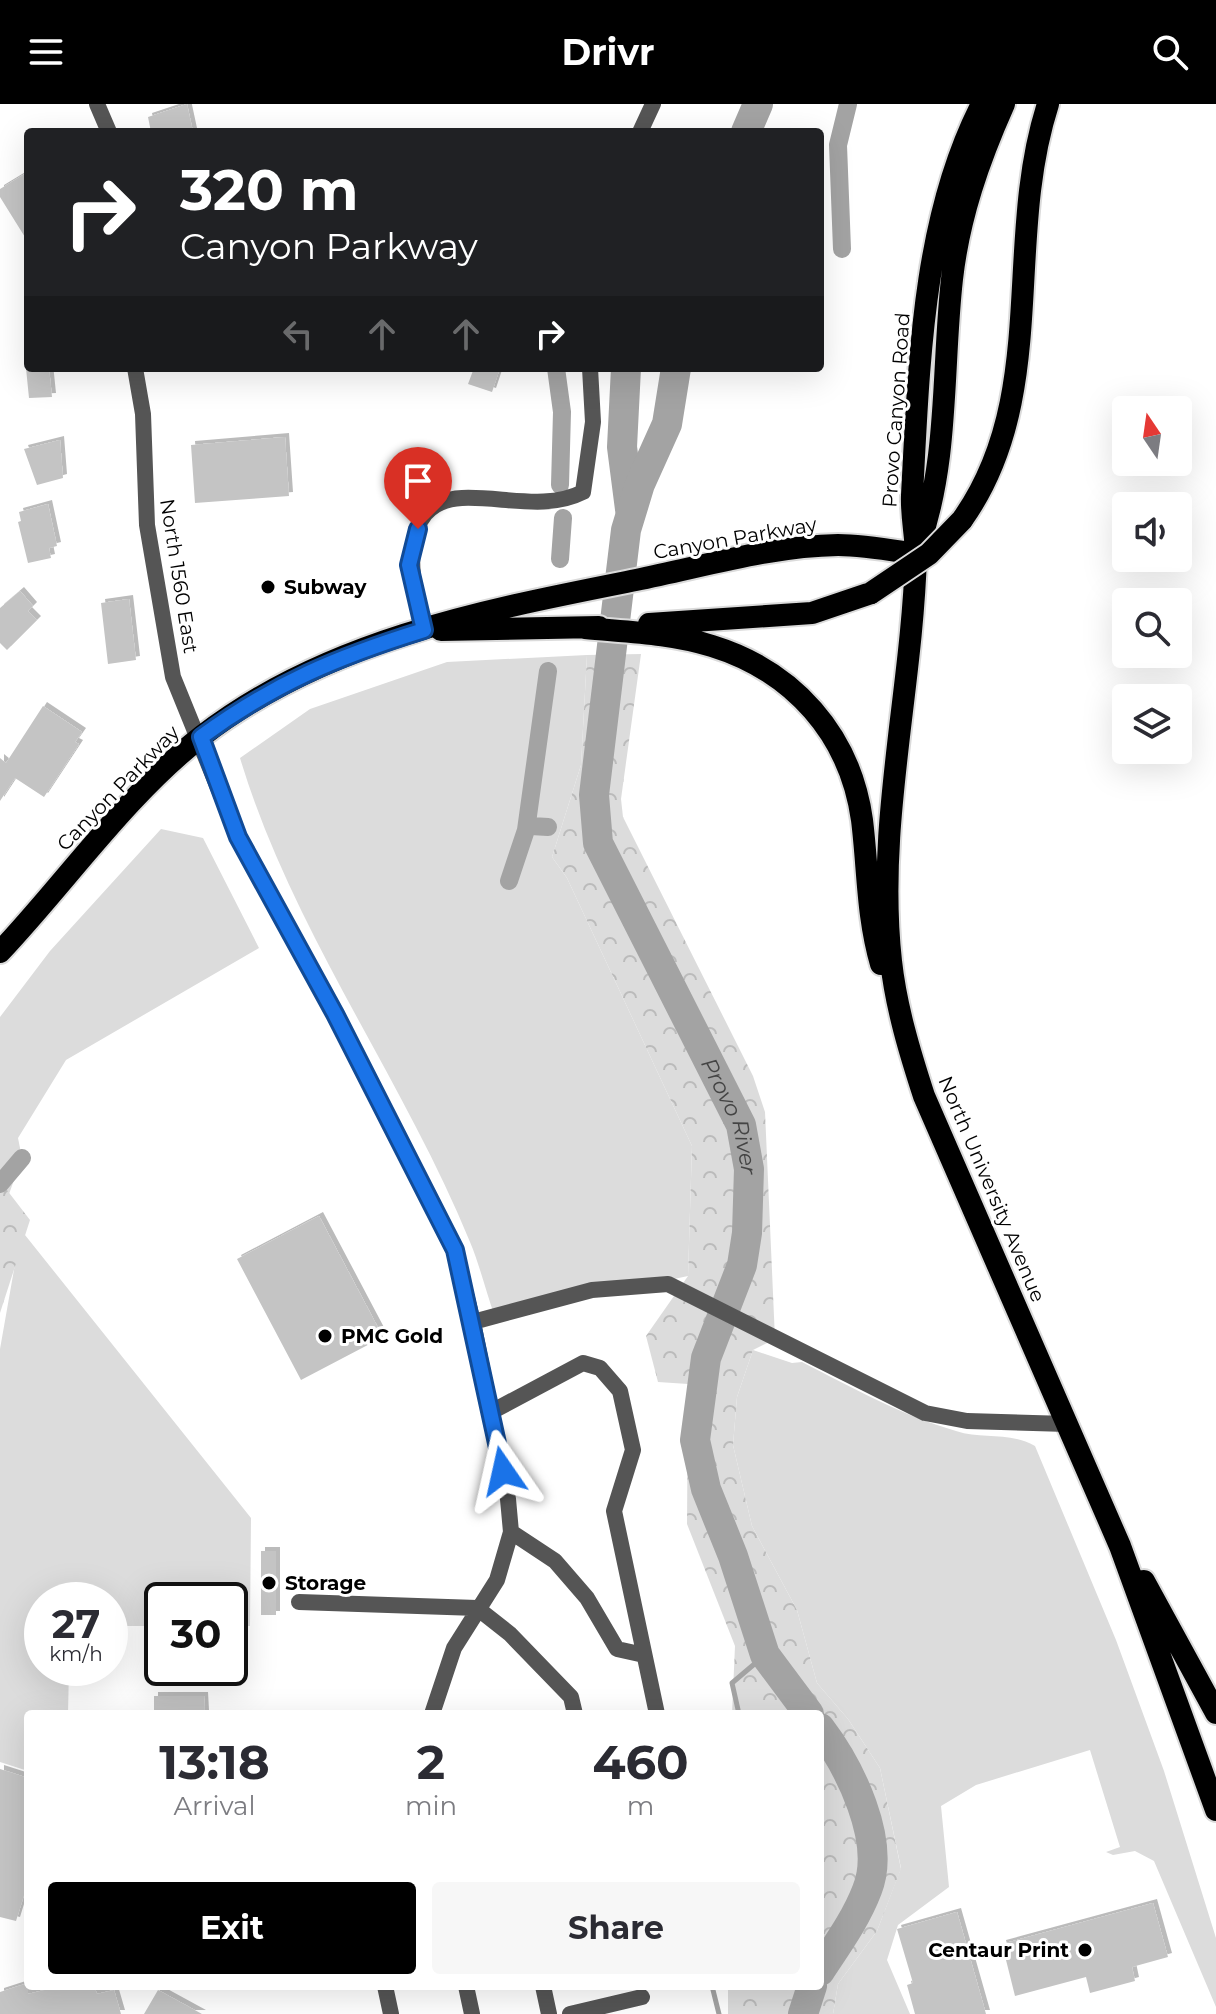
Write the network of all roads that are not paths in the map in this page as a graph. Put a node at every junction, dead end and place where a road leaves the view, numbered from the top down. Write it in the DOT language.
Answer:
graph roads {
  1 [pos="97,104"];
  2 [pos="653,104"];
  3 [pos="982,104"];
  4 [pos="1004,104"];
  5 [pos="1048,104"];
  6 [pos="107,128"];
  7 [pos="642,128"];
  8 [pos="136,372"];
  9 [pos="590,372"];
  10 [pos="916,554"];
  11 [pos="424,630"];
  12 [pos="658,630"];
  13 [pos="201,737"];
  14 [pos="0,952"];
  15 [pos="897,997"];
  16 [pos="473,1322"];
  17 [pos="491,1412"];
  18 [pos="1067,1424"];
  19 [pos="511,1532"];
  20 [pos="1120,1546"];
  21 [pos="299,1602"];
  22 [pos="477,1608"];
  23 [pos="644,1655"];
  24 [pos="433,1710"];
  25 [pos="574,1710"];
  26 [pos="656,1710"];
  27 [pos="1216,1713"];
  28 [pos="1216,1810"];
  29 [pos="386,1990"];
  30 [pos="467,1990"];
  31 [pos="544,1990"];
  32 [pos="641,1991"];
  33 [pos="391,2014"];
  34 [pos="472,2014"];
  35 [pos="549,2014"];
  36 [pos="570,2014"];
  37 [pos="646,2014"];
  1 -- 6 [label="street"];
  2 -- 7 [label="street"];
  3 -- 10 [label="highway, Provo Canyon Road"];
  4 -- 10 [label="highway, Provo Canyon Road"];
  5 -- 12 [label="highway, bridge"];
  8 -- 13 [label="street, North 1560 East"];
  9 -- 11 [label="street"];
  10 -- 11 [label="highway, Canyon Parkway"];
  10 -- 15 [label="highway, North University Avenue"];
  11 -- 12 [label="highway, Canyon Parkway"];
  11 -- 13 [label="highway, Canyon Parkway"];
  12 -- 15 [label="highway"];
  13 -- 14 [label="highway, Canyon Parkway"];
  13 -- 16 [label="street, North 1560 East"];
  15 -- 18 [label="highway, North University Avenue"];
  16 -- 17 [label="street, North 1560 East"];
  16 -- 18 [label="street"];
  17 -- 19 [label="street, North 1560 East"];
  17 -- 23 [label="street"];
  18 -- 20 [label="highway, North University Avenue"];
  19 -- 22 [label="street"];
  19 -- 23 [label="street"];
  20 -- 27 [label="highway"];
  20 -- 28 [label="highway, North University Avenue"];
  21 -- 22 [label="street"];
  22 -- 24 [label="street"];
  22 -- 25 [label="street"];
  23 -- 26 [label="street"];
  29 -- 33 [label="street"];
  30 -- 34 [label="street"];
  31 -- 35 [label="street"];
  32 -- 36 [label="street"];
  32 -- 37 [label="street"];
}
